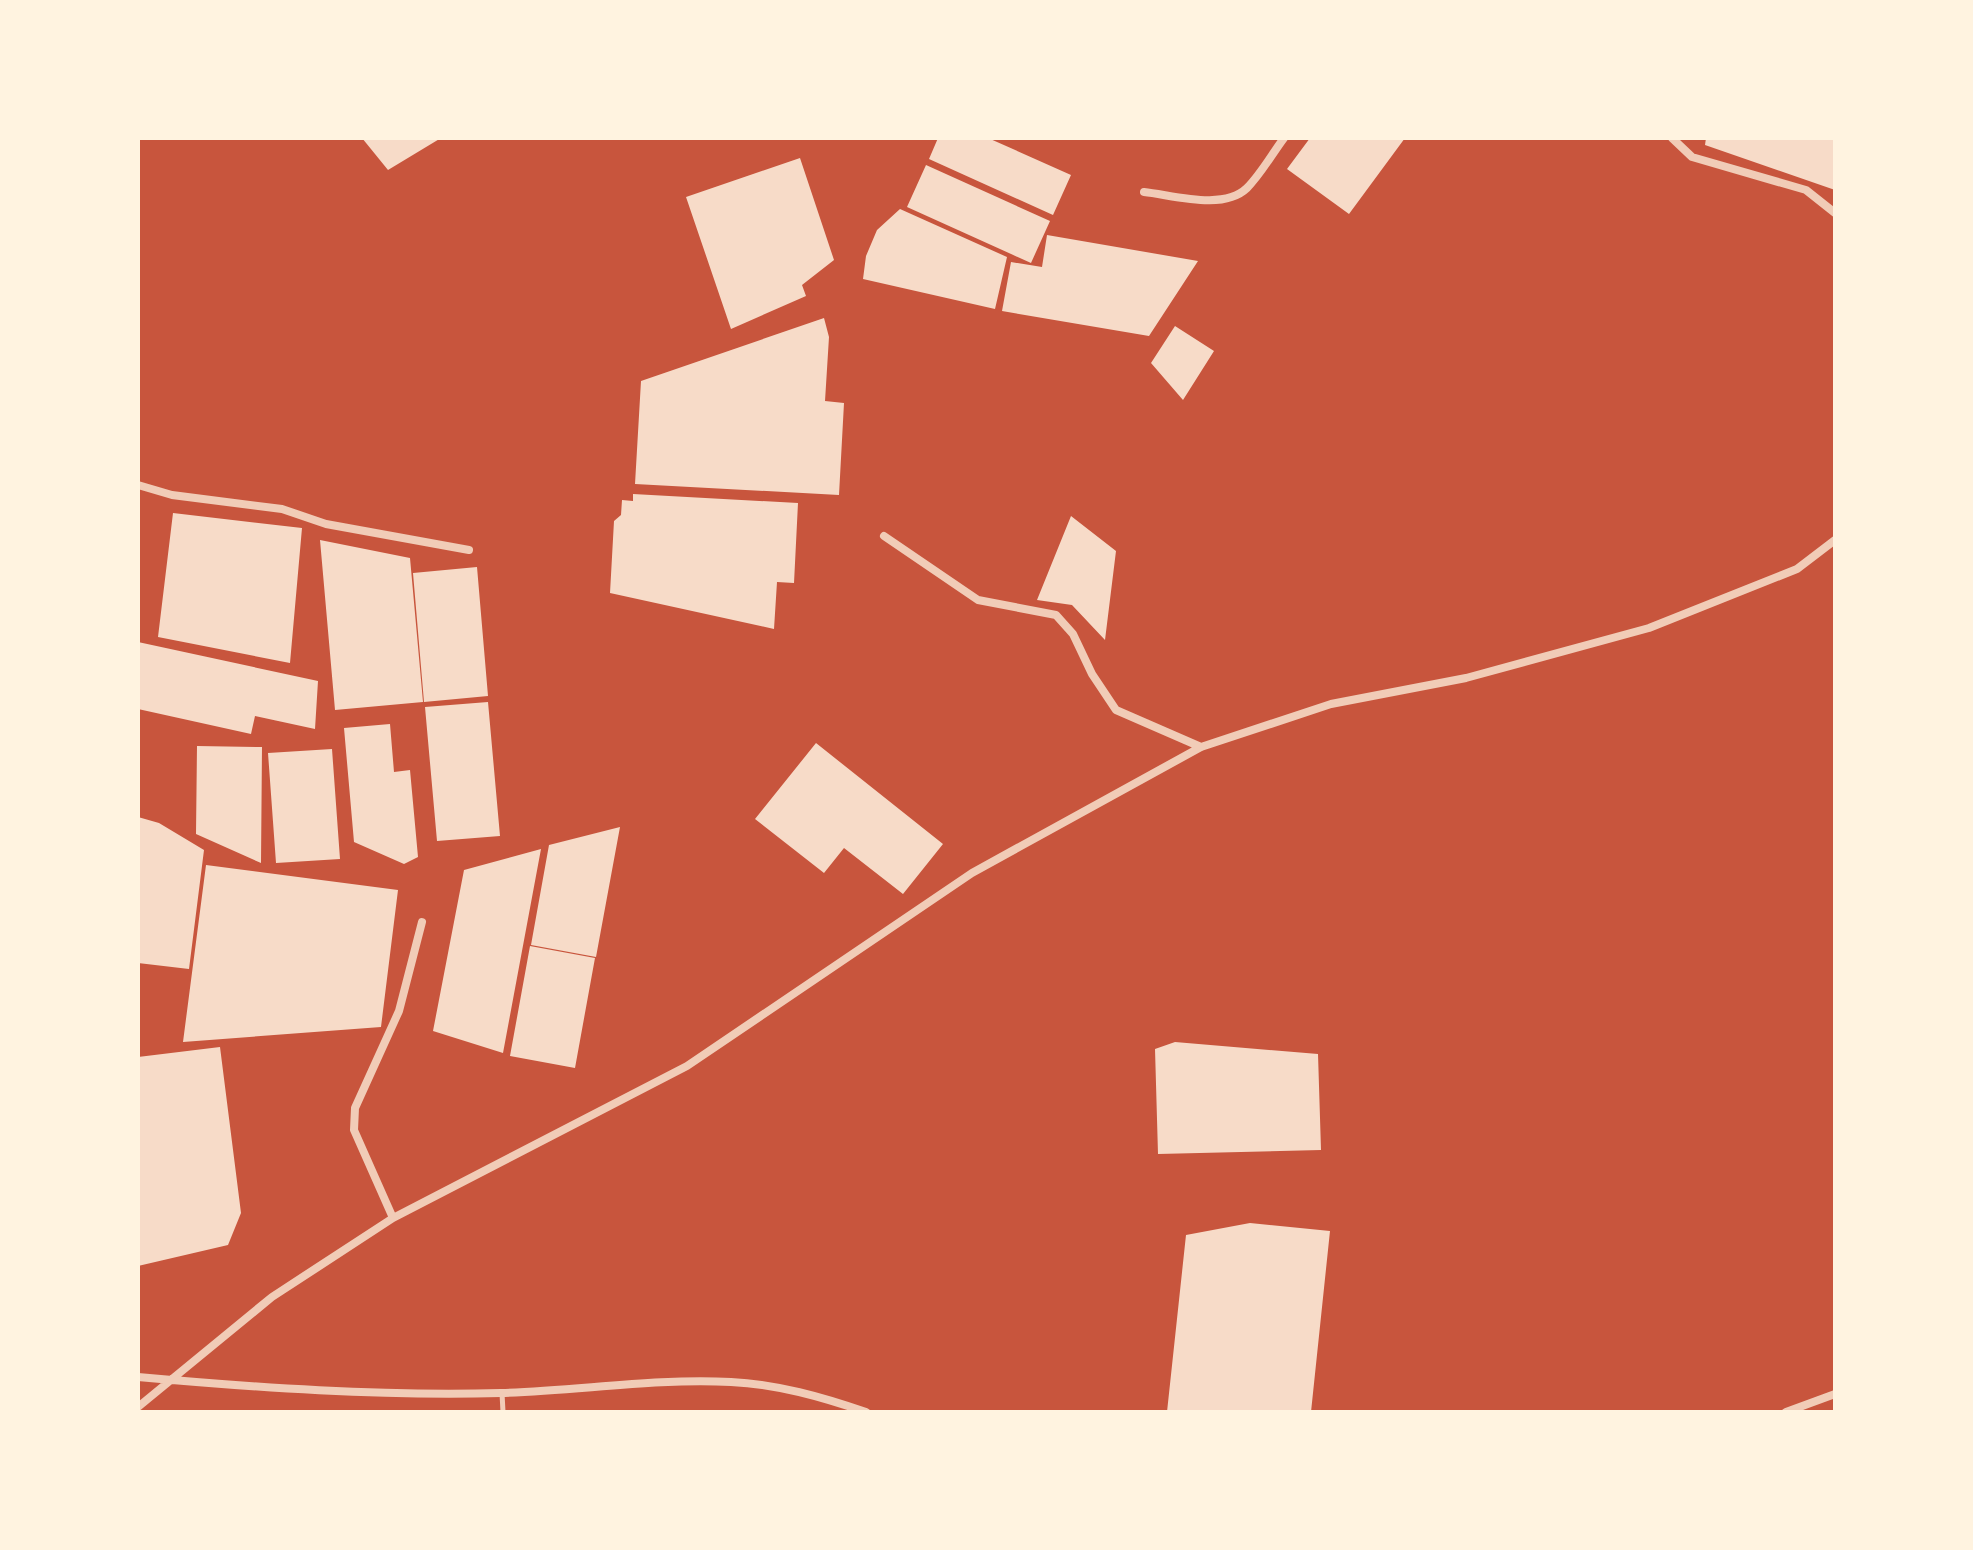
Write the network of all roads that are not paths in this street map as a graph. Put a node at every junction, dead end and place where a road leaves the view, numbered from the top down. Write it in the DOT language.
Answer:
graph roads {
  1 [pos="1284,138"];
  2 [pos="1672,138"];
  3 [pos="1144,192"];
  4 [pos="1835,213"];
  5 [pos="138,485"];
  6 [pos="884,536"];
  7 [pos="1835,540"];
  8 [pos="469,550"];
  9 [pos="1201,747"];
  10 [pos="422,922"];
  11 [pos="393,1218"];
  12 [pos="138,1377"];
  13 [pos="169,1380"];
  14 [pos="502,1393"];
  15 [pos="1835,1394"];
  16 [pos="138,1407"];
  17 [pos="503,1412"];
  18 [pos="866,1412"];
  19 [pos="1786,1412"];
  1 -- 3 [label="street"];
  2 -- 4 [label="street"];
  5 -- 8 [label="street"];
  6 -- 9 [label="street"];
  7 -- 9 [label="street"];
  9 -- 11 [label="street"];
  10 -- 11 [label="street"];
  11 -- 13 [label="street"];
  12 -- 13 [label="street"];
  13 -- 14 [label="street"];
  13 -- 16 [label="street"];
  14 -- 17 [label="lane"];
  14 -- 18 [label="street"];
  15 -- 19 [label="street"];
}
